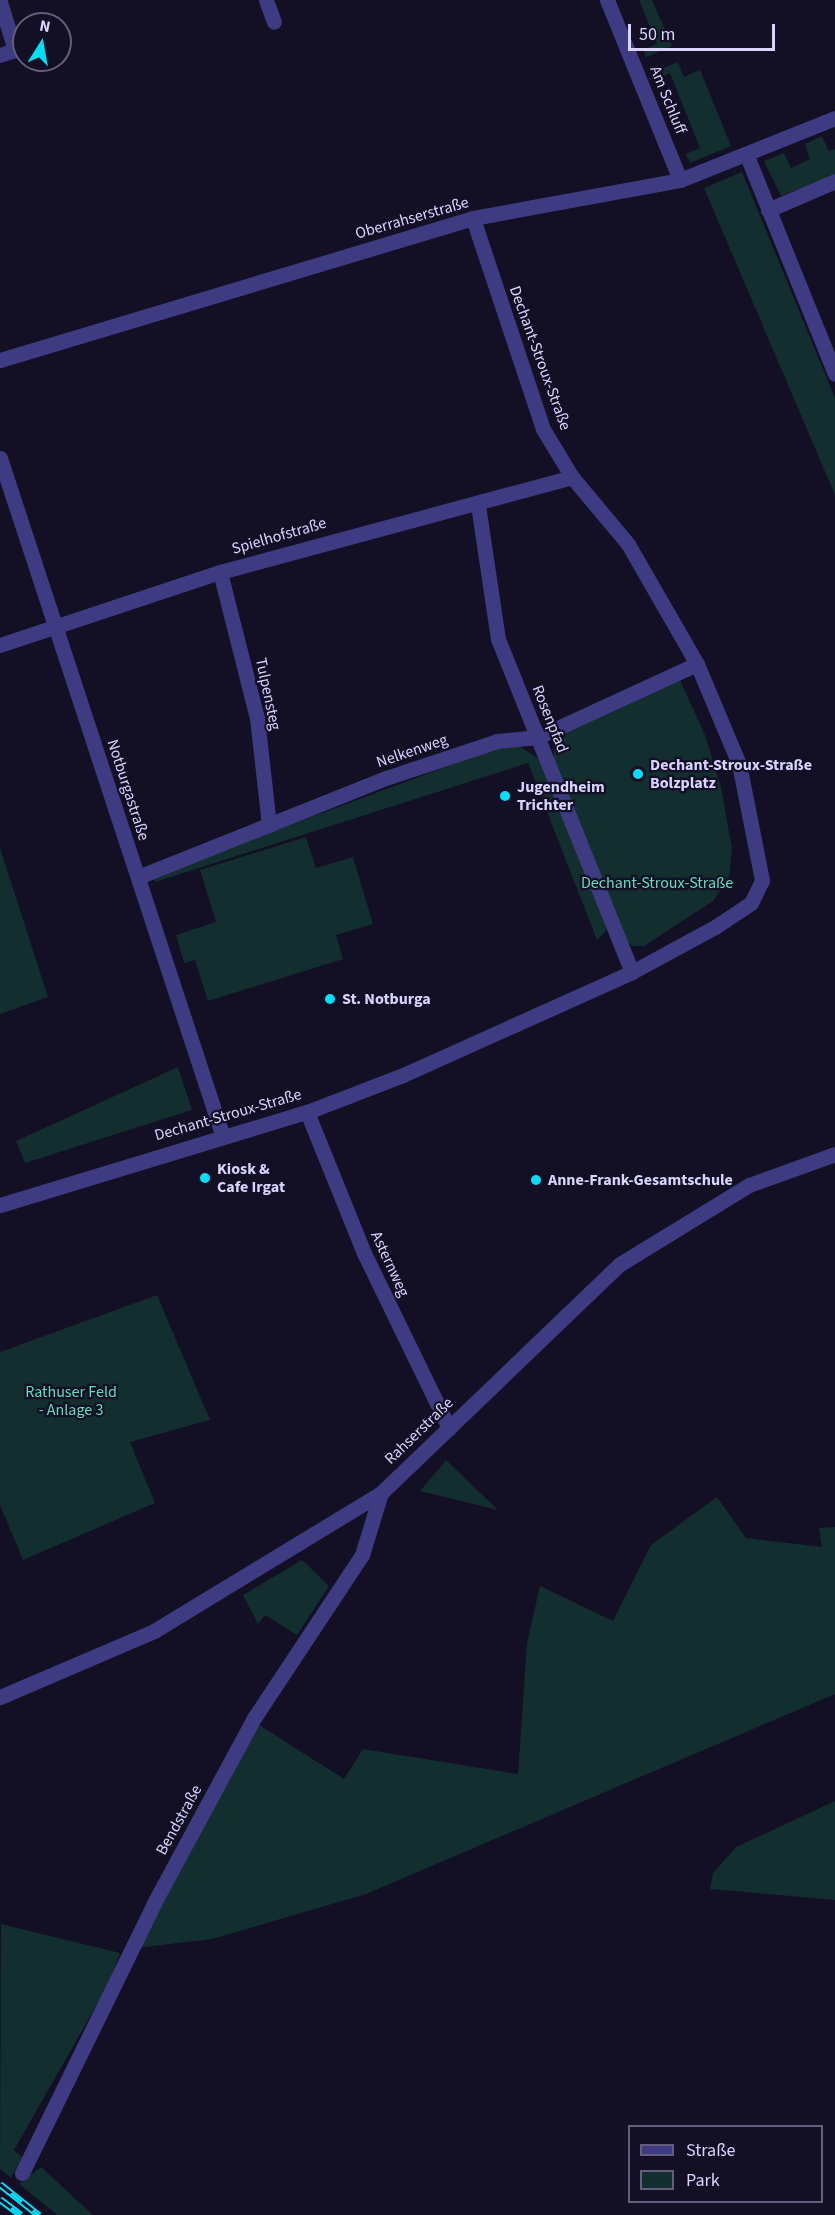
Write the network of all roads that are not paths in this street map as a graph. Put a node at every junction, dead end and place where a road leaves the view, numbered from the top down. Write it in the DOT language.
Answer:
graph roads {
  1 [pos="266,0"];
  2 [pos="608,0"];
  3 [pos="0,2"];
  4 [pos="274,22"];
  5 [pos="0,55"];
  6 [pos="835,118"];
  7 [pos="747,156"];
  8 [pos="680,180"];
  9 [pos="835,181"];
  10 [pos="768,210"];
  11 [pos="473,218"];
  12 [pos="0,360"];
  13 [pos="835,374"];
  14 [pos="0,458"];
  15 [pos="572,477"];
  16 [pos="478,505"];
  17 [pos="220,572"];
  18 [pos="54,624"];
  19 [pos="0,645"];
  20 [pos="697,664"];
  21 [pos="538,737"];
  22 [pos="269,825"];
  23 [pos="138,877"];
  24 [pos="632,972"];
  25 [pos="307,1112"];
  26 [pos="222,1134"];
  27 [pos="835,1154"];
  28 [pos="0,1205"];
  29 [pos="449,1428"];
  30 [pos="381,1493"];
  31 [pos="0,1697"];
  32 [pos="22,2173"];
  1 -- 4 [label="street"];
  2 -- 8 [label="street, Am Schluff"];
  3 -- 5 [label="street"];
  6 -- 7 [label="street, Oberrahserstraße"];
  7 -- 8 [label="street, Oberrahserstraße"];
  7 -- 10 [label="street"];
  8 -- 11 [label="street, Oberrahserstraße"];
  9 -- 10 [label="street"];
  10 -- 13 [label="street"];
  11 -- 12 [label="street, Oberrahserstraße"];
  11 -- 15 [label="street, Dechant-Stroux-Straße"];
  14 -- 18 [label="street, Notburgastraße"];
  15 -- 16 [label="street, Spielhofstraße"];
  15 -- 20 [label="street, Dechant-Stroux-Straße"];
  16 -- 17 [label="street, Spielhofstraße"];
  16 -- 21 [label="street, Rosenpfad"];
  17 -- 18 [label="street, Spielhofstraße"];
  17 -- 22 [label="street, Tulpensteg"];
  18 -- 19 [label="street, Spielhofstraße"];
  18 -- 23 [label="street, Notburgastraße"];
  20 -- 21 [label="street, Nelkenweg"];
  20 -- 24 [label="street, Dechant-Stroux-Straße"];
  21 -- 22 [label="street, Nelkenweg"];
  21 -- 24 [label="street, Rosenpfad"];
  22 -- 23 [label="street, Nelkenweg"];
  23 -- 26 [label="street, Notburgastraße"];
  24 -- 25 [label="street, Dechant-Stroux-Straße"];
  25 -- 26 [label="street, Dechant-Stroux-Straße"];
  25 -- 29 [label="street, Asternweg"];
  26 -- 28 [label="street, Dechant-Stroux-Straße"];
  27 -- 29 [label="street, Rahserstraße"];
  29 -- 30 [label="street, Rahserstraße"];
  30 -- 31 [label="street, Rahserstraße"];
  30 -- 32 [label="street, Bendstraße"];
}
